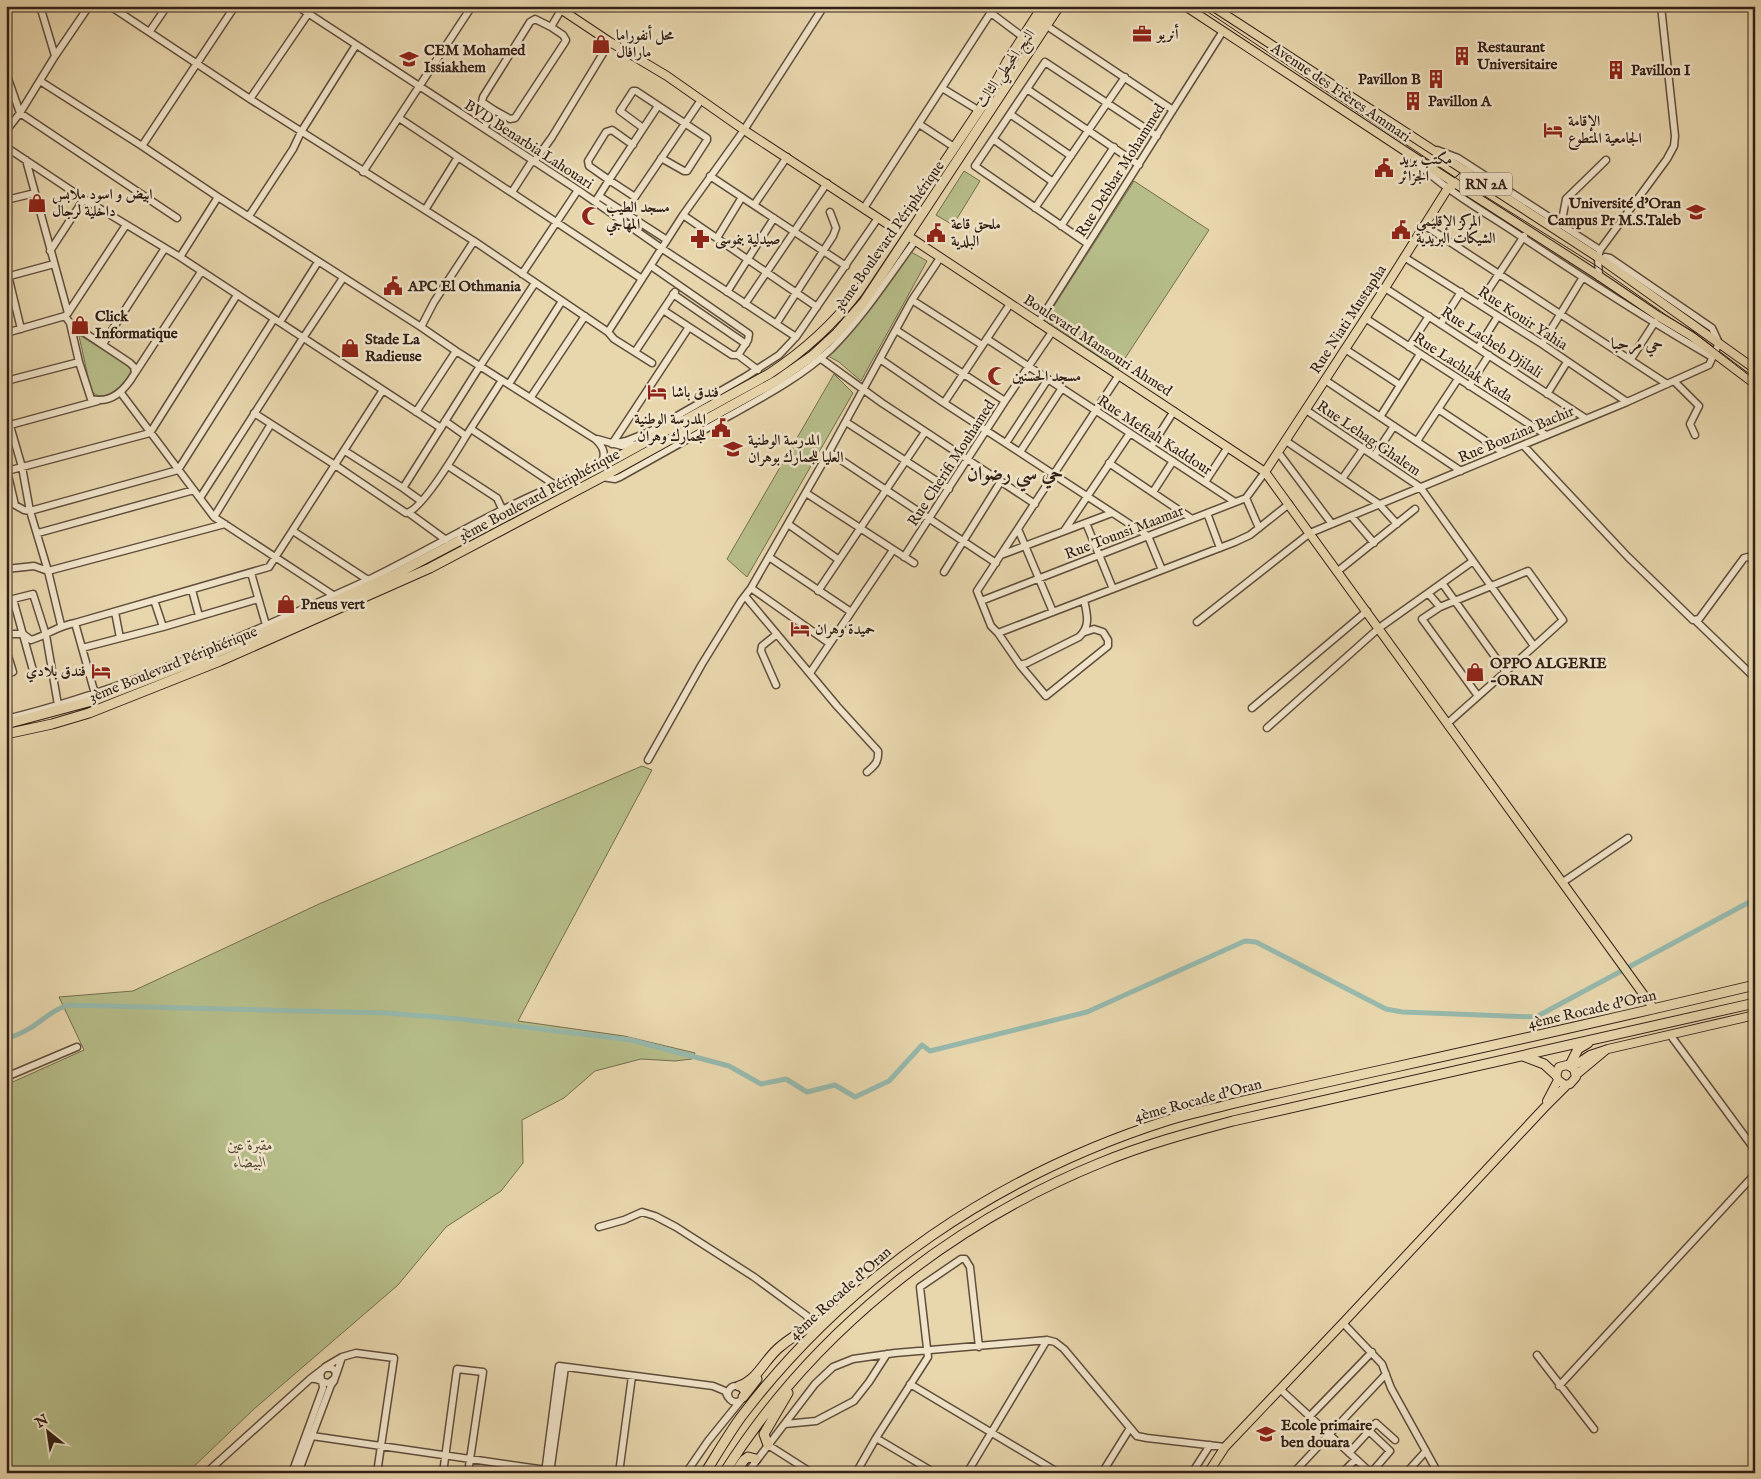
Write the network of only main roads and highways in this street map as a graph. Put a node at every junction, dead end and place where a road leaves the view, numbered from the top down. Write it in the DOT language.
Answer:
graph roads {
  1 [pos="1043,6"];
  2 [pos="1051,6"];
  3 [pos="1059,6"];
  4 [pos="1065,6"];
  5 [pos="1185,6"];
  6 [pos="1212,6"];
  7 [pos="563,9"];
  8 [pos="995,86"];
  9 [pos="984,121"];
  10 [pos="1468,172"];
  11 [pos="1456,183"];
  12 [pos="898,231"];
  13 [pos="912,238"];
  14 [pos="1755,369"];
  15 [pos="1755,384"];
  16 [pos="1265,472"];
  17 [pos="6,724"];
  18 [pos="6,734"];
  19 [pos="1755,985"];
  20 [pos="1755,1003"];
  21 [pos="1654,1009"];
  22 [pos="1755,1015"];
  23 [pos="1598,1039"];
  24 [pos="1523,1056"];
  25 [pos="1573,1069"];
  26 [pos="1557,1078"];
  27 [pos="1568,1085"];
  28 [pos="1544,1108"];
  29 [pos="843,1305"];
  30 [pos="800,1374"];
  31 [pos="736,1386"];
  32 [pos="765,1387"];
  33 [pos="743,1398"];
  34 [pos="768,1445"];
  35 [pos="756,1459"];
  36 [pos="706,1473"];
  37 [pos="724,1473"];
  38 [pos="735,1473"];
  39 [pos="1208,1473"];
  1 -- 8 [label="highway, 3ème Boulevard Périphérique"];
  2 -- 8 [label="highway, النهج المحيطي الثالث"];
  3 -- 9 [label="highway, 3ème Boulevard Périphérique"];
  4 -- 9 [label="highway, النهج المحيطي الثالث"];
  5 -- 11 [label="main road, Avenue des Frères Ammari / RN 2A"];
  6 -- 10 [label="main road, Avenue des Frères Ammari / RN 2A"];
  7 -- 12 [label="main road"];
  8 -- 12 [label="highway, 3ème Boulevard Périphérique"];
  9 -- 13 [label="highway, 3ème Boulevard Périphérique"];
  10 -- 11 [label="main road, Rue Niati Mustapha"];
  10 -- 14 [label="main road, Avenue des Frères Ammari / RN 2A"];
  11 -- 15 [label="main road, Avenue des Frères Ammari / RN 2A"];
  11 -- 16 [label="main road, Rue Niati Mustapha"];
  12 -- 17 [label="highway, 3ème Boulevard Périphérique"];
  13 -- 16 [label="main road, Boulevard Mansouri Ahmed"];
  13 -- 18 [label="highway, 3ème Boulevard Périphérique"];
  16 -- 21 [label="main road, Boulevard Mansouri Ahmed"];
  19 -- 21 [label="highway, 4ème Rocade d'Oran"];
  20 -- 23 [label="highway, 4ème Rocade d'Oran"];
  21 -- 29 [label="highway, 4ème Rocade d'Oran"];
  22 -- 25 [label="main road"];
  23 -- 24 [label="highway, 4ème Rocade d'Oran"];
  23 -- 25 [label="highway"];
  24 -- 26 [label="highway"];
  24 -- 30 [label="highway, 4ème Rocade d'Oran"];
  25 -- 26 [label="main road"];
  25 -- 27 [label="main road"];
  26 -- 27 [label="main road"];
  26 -- 28 [label="main road"];
  27 -- 28 [label="main road"];
  28 -- 39 [label="main road"];
  29 -- 31 [label="highway"];
  29 -- 32 [label="highway, 4ème Rocade d'Oran"];
  30 -- 34 [label="highway"];
  30 -- 37 [label="highway, 4ème Rocade d'Oran"];
  32 -- 33 [label="highway"];
  32 -- 36 [label="highway, 4ème Rocade d'Oran"];
  35 -- 38 [label="highway"];
}
